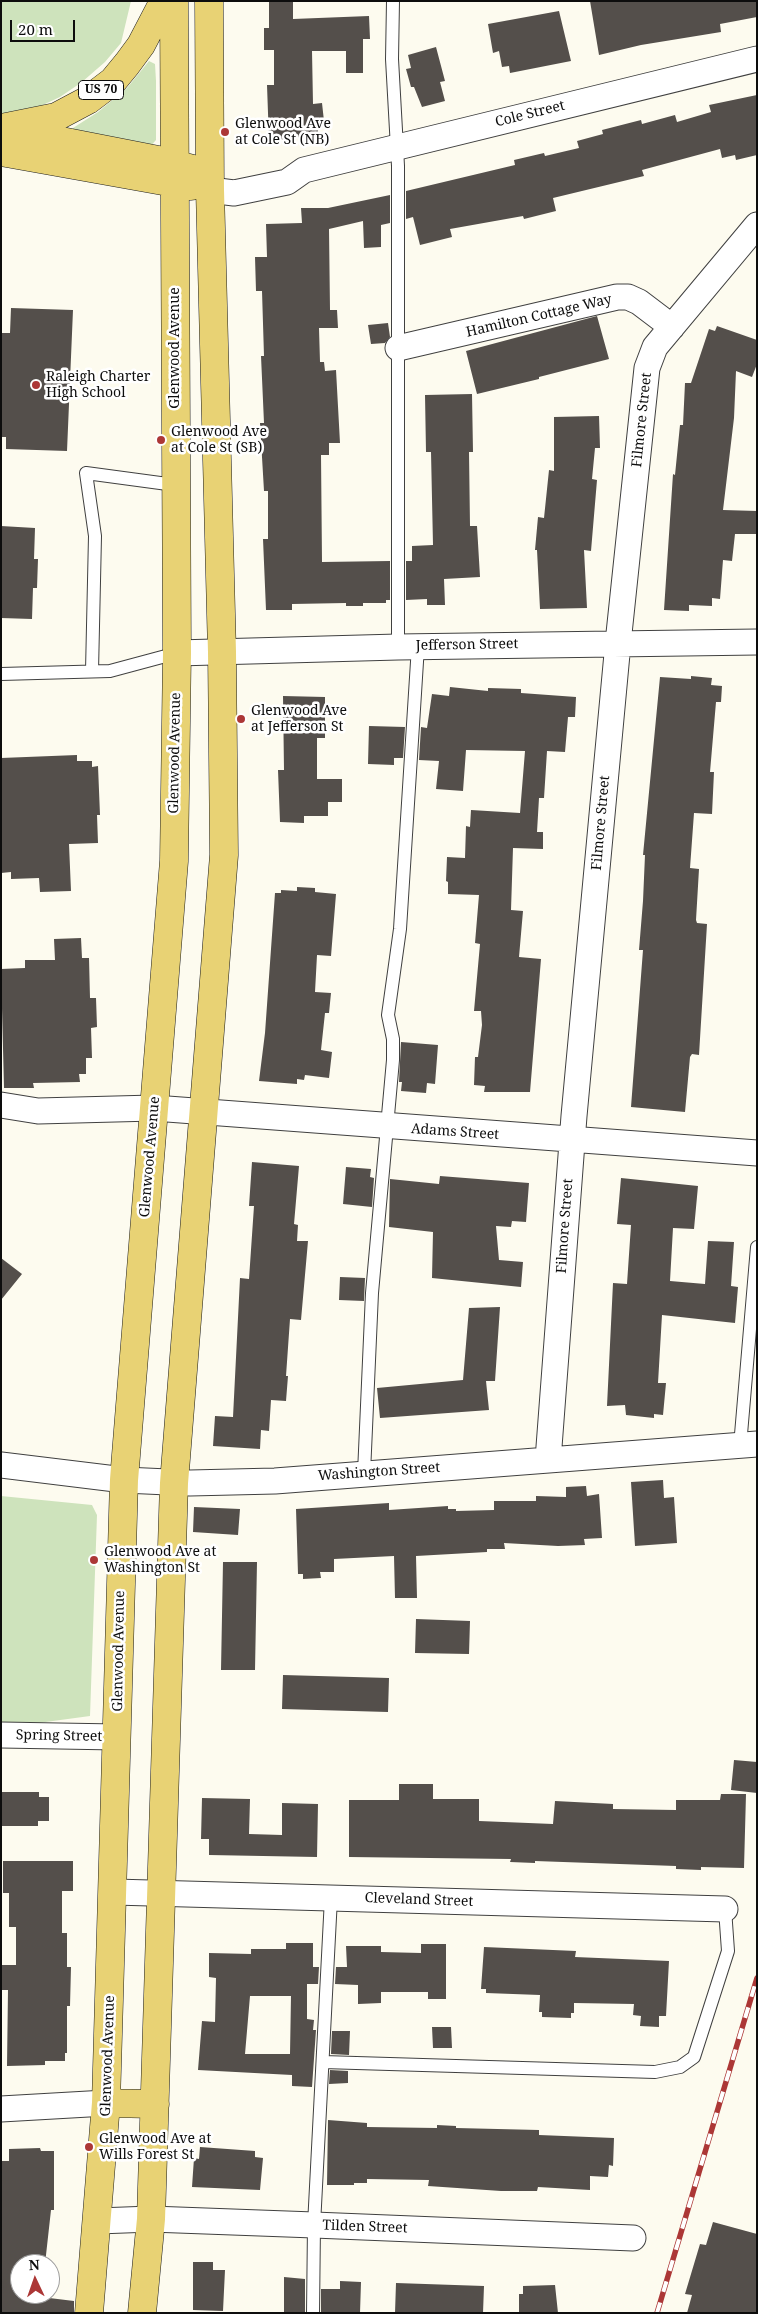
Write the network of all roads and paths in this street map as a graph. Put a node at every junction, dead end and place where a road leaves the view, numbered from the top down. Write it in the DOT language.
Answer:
graph roads {
  1 [pos="164,1"];
  2 [pos="174,1"];
  3 [pos="209,1"];
  4 [pos="393,1"];
  5 [pos="757,59"];
  6 [pos="1,129"];
  7 [pos="398,147"];
  8 [pos="1,152"];
  9 [pos="175,173"];
  10 [pos="210,182"];
  11 [pos="757,225"];
  12 [pos="672,328"];
  13 [pos="398,348"];
  14 [pos="175,485"];
  15 [pos="757,642"];
  16 [pos="618,643"];
  17 [pos="408,646"];
  18 [pos="222,652"];
  19 [pos="177,654"];
  20 [pos="92,671"];
  21 [pos="1,674"];
  22 [pos="1,1105"];
  23 [pos="154,1108"];
  24 [pos="202,1113"];
  25 [pos="386,1127"];
  26 [pos="572,1139"];
  27 [pos="757,1153"];
  28 [pos="757,1247"];
  29 [pos="748,1445"];
  30 [pos="548,1460"];
  31 [pos="1,1465"];
  32 [pos="364,1473"];
  33 [pos="124,1480"];
  34 [pos="174,1483"];
  35 [pos="1,1735"];
  36 [pos="117,1737"];
  37 [pos="114,1892"];
  38 [pos="161,1892"];
  39 [pos="331,1898"];
  40 [pos="725,1909"];
  41 [pos="323,2062"];
  42 [pos="106,2103"];
  43 [pos="154,2104"];
  44 [pos="1,2109"];
  45 [pos="151,2219"];
  46 [pos="98,2221"];
  47 [pos="314,2224"];
  48 [pos="633,2238"];
  49 [pos="89,2313"];
  50 [pos="142,2313"];
  51 [pos="313,2313"];
  1 -- 6 [label="main road, US 70"];
  2 -- 9 [label="main road, Glenwood Avenue"];
  3 -- 10 [label="main road"];
  4 -- 7 [label="lane"];
  5 -- 7 [label="street, Cole Street"];
  6 -- 9 [label="main road"];
  7 -- 10 [label="street, Cole Street"];
  7 -- 13 [label="lane"];
  8 -- 9 [label="main road"];
  9 -- 10 [label="main road"];
  9 -- 14 [label="main road, Glenwood Avenue"];
  10 -- 18 [label="main road"];
  11 -- 12 [label="street, Filmore Street"];
  12 -- 13 [label="street, Hamilton Cottage Way"];
  12 -- 16 [label="street, Filmore Street"];
  13 -- 17 [label="lane"];
  14 -- 19 [label="main road, Glenwood Avenue"];
  14 -- 20 [label="lane"];
  15 -- 16 [label="street, Jefferson Street"];
  16 -- 17 [label="street, Jefferson Street"];
  16 -- 26 [label="street, Filmore Street"];
  17 -- 18 [label="street, Jefferson Street"];
  17 -- 25 [label="lane"];
  18 -- 19 [label="street, Jefferson Street"];
  18 -- 24 [label="main road"];
  19 -- 20 [label="lane"];
  19 -- 23 [label="main road, Glenwood Avenue"];
  20 -- 21 [label="lane"];
  22 -- 23 [label="street, Adams Street"];
  23 -- 24 [label="street, Adams Street"];
  23 -- 33 [label="main road, Glenwood Avenue"];
  24 -- 25 [label="street, Adams Street"];
  24 -- 34 [label="main road"];
  25 -- 26 [label="street, Adams Street"];
  25 -- 32 [label="lane"];
  26 -- 27 [label="street, Adams Street"];
  26 -- 30 [label="street, Filmore Street"];
  28 -- 29 [label="lane"];
  29 -- 30 [label="street, Washington Street"];
  30 -- 32 [label="street, Washington Street"];
  31 -- 33 [label="street, Washington Street"];
  32 -- 34 [label="street, Washington Street"];
  33 -- 34 [label="street, Washington Street"];
  33 -- 36 [label="main road, Glenwood Avenue"];
  34 -- 38 [label="main road"];
  35 -- 36 [label="street, Spring Street"];
  36 -- 37 [label="main road, Glenwood Avenue"];
  37 -- 38 [label="street, Cleveland Street"];
  37 -- 42 [label="main road, Glenwood Avenue"];
  38 -- 39 [label="street, Cleveland Street"];
  38 -- 43 [label="main road"];
  39 -- 40 [label="street, Cleveland Street"];
  39 -- 41 [label="lane"];
  40 -- 41 [label="lane"];
  41 -- 47 [label="lane"];
  42 -- 43 [label="main road"];
  42 -- 44 [label="street"];
  42 -- 46 [label="main road, Glenwood Avenue"];
  43 -- 45 [label="main road"];
  45 -- 46 [label="street, Tilden Street"];
  45 -- 47 [label="street, Tilden Street"];
  45 -- 50 [label="main road"];
  46 -- 49 [label="main road, Glenwood Avenue"];
  47 -- 48 [label="street, Tilden Street"];
  47 -- 51 [label="lane"];
}
